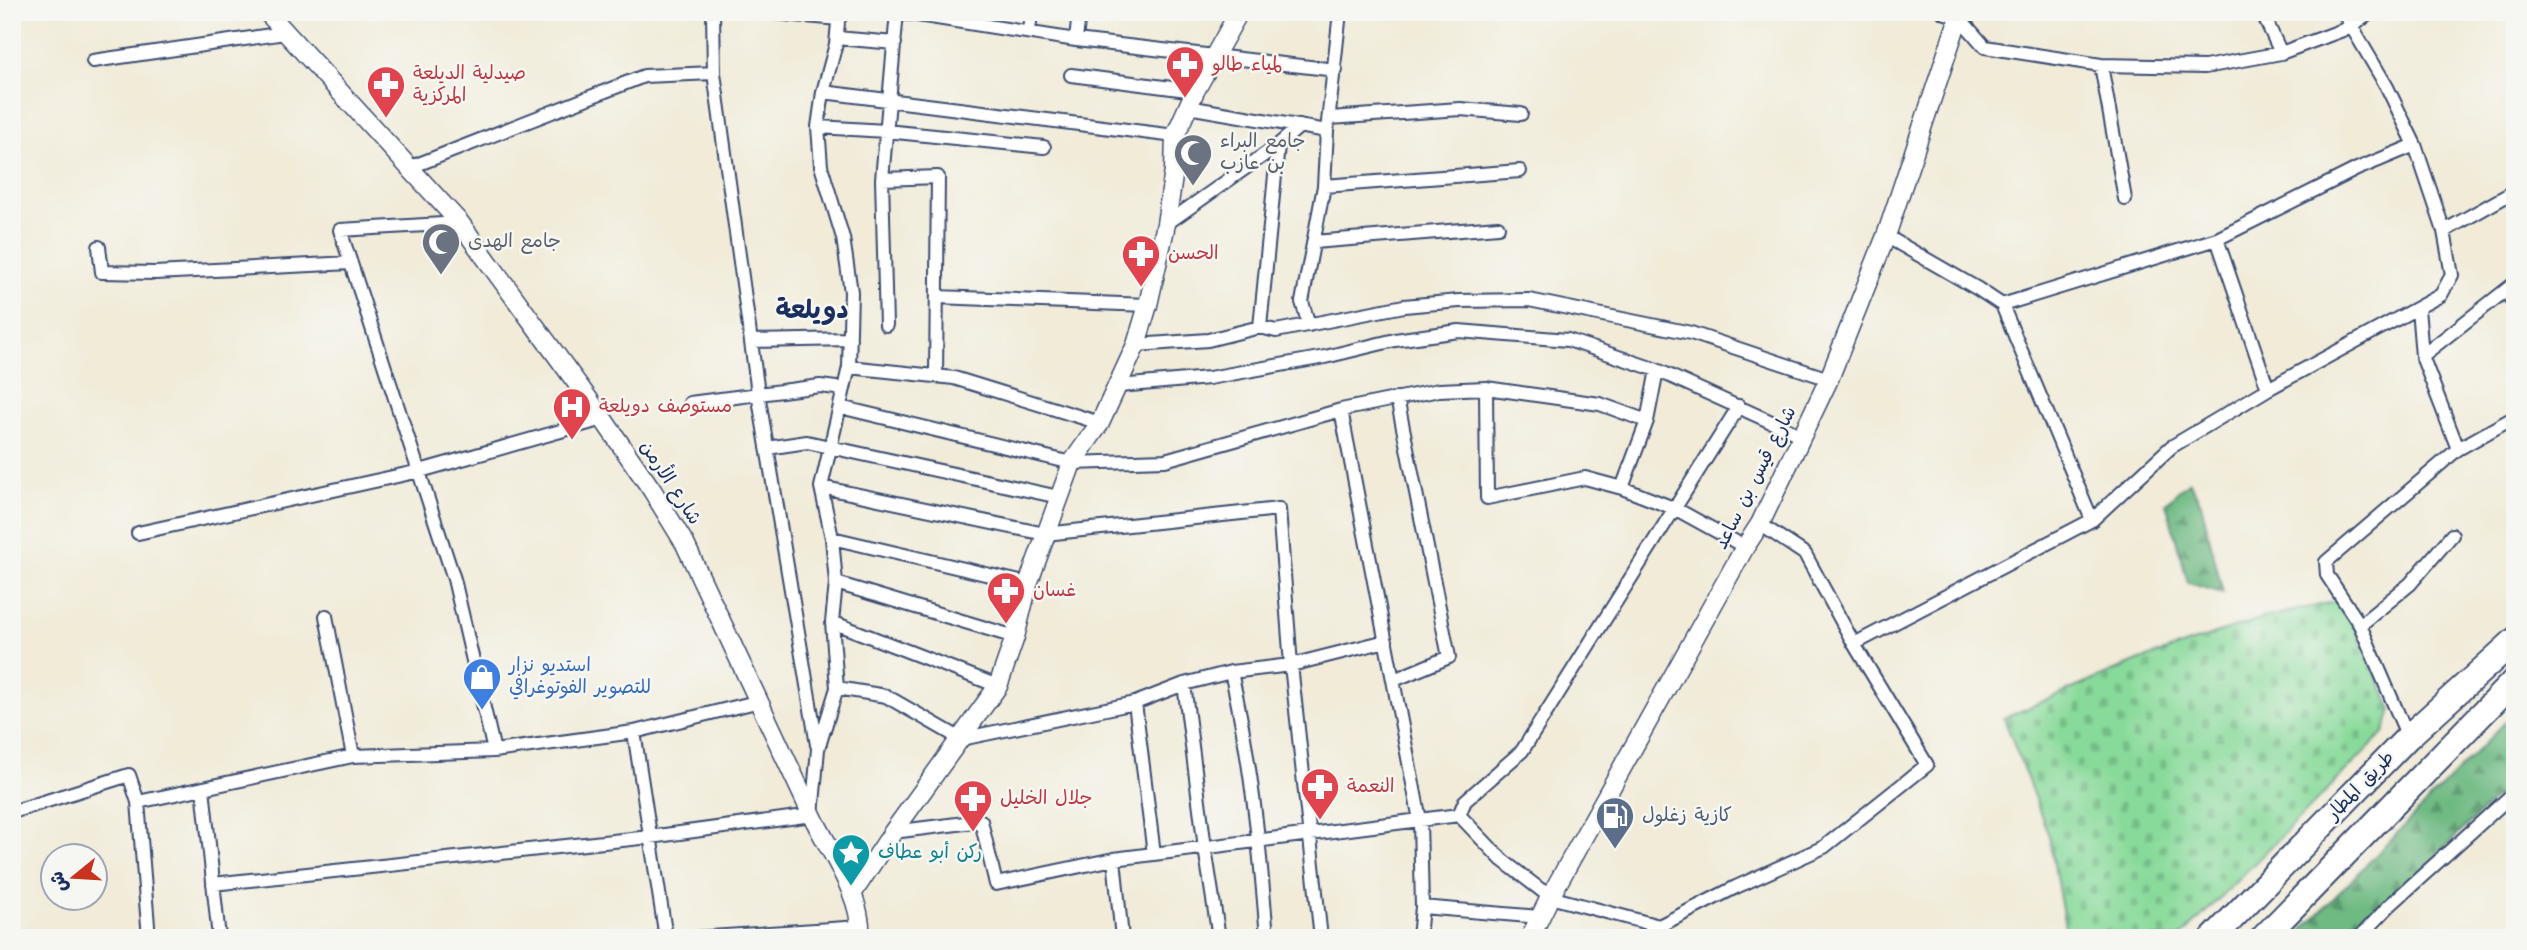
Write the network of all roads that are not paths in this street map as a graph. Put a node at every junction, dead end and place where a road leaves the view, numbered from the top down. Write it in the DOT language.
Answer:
graph roads {
  1 [pos="267,12"];
  2 [pos="713,12"];
  3 [pos="763,12"];
  4 [pos="898,12"];
  5 [pos="1031,12"];
  6 [pos="1079,12"];
  7 [pos="1239,12"];
  8 [pos="1340,12"];
  9 [pos="2262,12"];
  10 [pos="2343,12"];
  11 [pos="2371,12"];
  12 [pos="1955,14"];
  13 [pos="839,16"];
  14 [pos="2351,27"];
  15 [pos="1029,32"];
  16 [pos="285,33"];
  17 [pos="837,38"];
  18 [pos="1076,40"];
  19 [pos="895,43"];
  20 [pos="2281,53"];
  21 [pos="1214,57"];
  22 [pos="93,61"];
  23 [pos="2101,65"];
  24 [pos="1336,70"];
  25 [pos="714,74"];
  26 [pos="1071,75"];
  27 [pos="823,92"];
  28 [pos="1191,99"];
  29 [pos="889,102"];
  30 [pos="1521,114"];
  31 [pos="1329,125"];
  32 [pos="1300,126"];
  33 [pos="818,127"];
  34 [pos="886,131"];
  35 [pos="1175,136"];
  36 [pos="1278,145"];
  37 [pos="2415,145"];
  38 [pos="1044,147"];
  39 [pos="411,167"];
  40 [pos="1520,171"];
  41 [pos="881,179"];
  42 [pos="1324,186"];
  43 [pos="2515,191"];
  44 [pos="2125,200"];
  45 [pos="460,222"];
  46 [pos="1166,224"];
  47 [pos="1498,227"];
  48 [pos="2444,231"];
  49 [pos="1886,236"];
  50 [pos="2217,239"];
  51 [pos="1314,242"];
  52 [pos="99,247"];
  53 [pos="351,263"];
  54 [pos="2510,287"];
  55 [pos="937,297"];
  56 [pos="1148,304"];
  57 [pos="2002,305"];
  58 [pos="2515,306"];
  59 [pos="2418,308"];
  60 [pos="886,325"];
  61 [pos="1309,325"];
  62 [pos="1260,327"];
  63 [pos="850,339"];
  64 [pos="751,341"];
  65 [pos="1136,345"];
  66 [pos="2422,356"];
  67 [pos="849,367"];
  68 [pos="1657,370"];
  69 [pos="936,376"];
  70 [pos="1829,379"];
  71 [pos="1119,386"];
  72 [pos="1486,388"];
  73 [pos="844,389"];
  74 [pos="2268,389"];
  75 [pos="758,393"];
  76 [pos="1396,398"];
  77 [pos="690,402"];
  78 [pos="840,407"];
  79 [pos="1739,407"];
  80 [pos="1340,410"];
  81 [pos="2515,417"];
  82 [pos="603,419"];
  83 [pos="1647,421"];
  84 [pos="1101,423"];
  85 [pos="1802,436"];
  86 [pos="830,447"];
  87 [pos="767,448"];
  88 [pos="2458,449"];
  89 [pos="1072,463"];
  90 [pos="419,471"];
  91 [pos="821,487"];
  92 [pos="1622,488"];
  93 [pos="1059,497"];
  94 [pos="1676,509"];
  95 [pos="2092,520"];
  96 [pos="1760,524"];
  97 [pos="138,533"];
  98 [pos="1045,534"];
  99 [pos="2452,535"];
  100 [pos="832,538"];
  101 [pos="1745,547"];
  102 [pos="836,583"];
  103 [pos="1028,584"];
  104 [pos="326,616"];
  105 [pos="832,622"];
  106 [pos="2360,625"];
  107 [pos="1015,637"];
  108 [pos="2515,640"];
  109 [pos="1386,641"];
  110 [pos="1854,644"];
  111 [pos="1291,665"];
  112 [pos="1230,672"];
  113 [pos="1394,680"];
  114 [pos="2515,680"];
  115 [pos="1184,684"];
  116 [pos="998,686"];
  117 [pos="837,688"];
  118 [pos="760,701"];
  119 [pos="1135,703"];
  120 [pos="634,732"];
  121 [pos="2408,737"];
  122 [pos="961,738"];
  123 [pos="818,749"];
  124 [pos="494,751"];
  125 [pos="353,756"];
  126 [pos="202,788"];
  127 [pos="2515,792"];
  128 [pos="138,802"];
  129 [pos="12,813"];
  130 [pos="812,815"];
  131 [pos="1459,815"];
  132 [pos="1420,820"];
  133 [pos="892,832"];
  134 [pos="1311,834"];
  135 [pos="650,837"];
  136 [pos="1259,841"];
  137 [pos="1205,848"];
  138 [pos="1154,854"];
  139 [pos="1114,859"];
  140 [pos="213,884"];
  141 [pos="852,894"];
  142 [pos="1550,897"];
  143 [pos="1422,907"];
  144 [pos="1540,917"];
  145 [pos="861,933"];
  146 [pos="149,938"];
  147 [pos="219,938"];
  148 [pos="666,938"];
  149 [pos="695,938"];
  150 [pos="1122,938"];
  151 [pos="1219,938"];
  152 [pos="1267,938"];
  153 [pos="1321,938"];
  154 [pos="1419,938"];
  155 [pos="1530,938"];
  156 [pos="2213,938"];
  157 [pos="2263,938"];
  158 [pos="2359,938"];
  1 -- 16 [label="main road, شارع الأرمن"];
  2 -- 25 [label="street"];
  3 -- 13 [label="street"];
  4 -- 15 [label="street"];
  4 -- 19 [label="street"];
  5 -- 15 [label="street"];
  6 -- 18 [label="street"];
  7 -- 21 [label="main road"];
  8 -- 24 [label="street"];
  9 -- 20 [label="street"];
  10 -- 14 [label="street"];
  11 -- 14 [label="street"];
  12 -- 23 [label="street"];
  12 -- 49 [label="main road, شارع قيس بن ساعد"];
  13 -- 17 [label="street"];
  14 -- 20 [label="street"];
  14 -- 37 [label="street"];
  15 -- 18 [label="street"];
  16 -- 22 [label="street"];
  16 -- 39 [label="main road, شارع الأرمن"];
  17 -- 19 [label="street"];
  17 -- 27 [label="street"];
  18 -- 21 [label="street"];
  19 -- 29 [label="street"];
  20 -- 23 [label="street"];
  21 -- 24 [label="street"];
  21 -- 28 [label="main road"];
  23 -- 44 [label="street"];
  24 -- 31 [label="street"];
  25 -- 39 [label="street"];
  25 -- 64 [label="street"];
  26 -- 28 [label="street"];
  27 -- 29 [label="street"];
  27 -- 33 [label="street"];
  28 -- 32 [label="street"];
  28 -- 35 [label="main road"];
  29 -- 34 [label="street"];
  29 -- 35 [label="street"];
  30 -- 31 [label="street"];
  31 -- 32 [label="street"];
  31 -- 42 [label="street"];
  32 -- 36 [label="street"];
  33 -- 34 [label="street"];
  33 -- 63 [label="street"];
  34 -- 38 [label="street"];
  34 -- 41 [label="street"];
  35 -- 46 [label="main road"];
  36 -- 46 [label="street"];
  36 -- 62 [label="street"];
  37 -- 48 [label="street"];
  37 -- 50 [label="street"];
  39 -- 45 [label="main road, شارع الأرمن"];
  40 -- 42 [label="street"];
  41 -- 55 [label="street"];
  41 -- 60 [label="street"];
  42 -- 51 [label="street"];
  43 -- 48 [label="street"];
  45 -- 53 [label="street"];
  45 -- 82 [label="main road, شارع الأرمن"];
  46 -- 56 [label="main road"];
  47 -- 51 [label="street"];
  48 -- 59 [label="street"];
  49 -- 57 [label="street"];
  49 -- 70 [label="main road, شارع قيس بن ساعد"];
  50 -- 57 [label="street"];
  50 -- 74 [label="street"];
  51 -- 61 [label="street"];
  52 -- 53 [label="street"];
  53 -- 90 [label="street"];
  54 -- 58 [label="street"];
  54 -- 66 [label="street"];
  55 -- 56 [label="street"];
  55 -- 69 [label="street"];
  56 -- 65 [label="main road"];
  57 -- 95 [label="street"];
  59 -- 66 [label="street"];
  59 -- 74 [label="street"];
  61 -- 62 [label="street"];
  61 -- 70 [label="street"];
  62 -- 65 [label="street"];
  63 -- 64 [label="street"];
  63 -- 67 [label="street"];
  64 -- 75 [label="street"];
  65 -- 71 [label="main road"];
  66 -- 88 [label="street"];
  67 -- 69 [label="street"];
  67 -- 73 [label="street"];
  68 -- 71 [label="street"];
  68 -- 79 [label="street"];
  68 -- 83 [label="street"];
  69 -- 84 [label="street"];
  70 -- 85 [label="main road, شارع قيس بن ساعد"];
  71 -- 84 [label="main road"];
  72 -- 76 [label="street"];
  72 -- 83 [label="street"];
  72 -- 92 [label="street"];
  73 -- 75 [label="street"];
  73 -- 78 [label="street"];
  74 -- 95 [label="street"];
  75 -- 77 [label="street"];
  75 -- 87 [label="street"];
  76 -- 80 [label="street"];
  76 -- 113 [label="street"];
  78 -- 86 [label="street"];
  78 -- 89 [label="street"];
  79 -- 85 [label="street"];
  79 -- 94 [label="street"];
  80 -- 89 [label="street"];
  80 -- 109 [label="street"];
  81 -- 88 [label="street"];
  82 -- 90 [label="street"];
  82 -- 118 [label="main road, شارع الأرمن"];
  83 -- 92 [label="street"];
  84 -- 89 [label="main road"];
  85 -- 96 [label="main road, شارع قيس بن ساعد"];
  86 -- 87 [label="street"];
  86 -- 91 [label="street"];
  86 -- 93 [label="street"];
  87 -- 123 [label="street"];
  88 -- 106 [label="street"];
  89 -- 93 [label="main road"];
  90 -- 97 [label="street"];
  90 -- 124 [label="street"];
  91 -- 98 [label="street"];
  91 -- 100 [label="street"];
  92 -- 94 [label="street"];
  93 -- 98 [label="main road"];
  94 -- 101 [label="street"];
  94 -- 131 [label="street"];
  95 -- 110 [label="street"];
  96 -- 101 [label="main road, شارع قيس بن ساعد"];
  96 -- 110 [label="street"];
  98 -- 103 [label="main road"];
  98 -- 111 [label="street"];
  99 -- 106 [label="street"];
  100 -- 102 [label="street"];
  100 -- 103 [label="street"];
  101 -- 142 [label="main road, شارع قيس بن ساعد"];
  102 -- 105 [label="street"];
  102 -- 107 [label="street"];
  103 -- 107 [label="main road"];
  104 -- 125 [label="street"];
  105 -- 116 [label="street"];
  105 -- 117 [label="street"];
  106 -- 121 [label="street"];
  107 -- 116 [label="main road"];
  108 -- 121 [label="highway, طريق المطار"];
  109 -- 111 [label="street"];
  109 -- 113 [label="street"];
  110 -- 142 [label="street"];
  111 -- 112 [label="street"];
  111 -- 134 [label="street"];
  112 -- 115 [label="street"];
  112 -- 136 [label="street"];
  113 -- 132 [label="street"];
  114 -- 157 [label="highway, طريق المطار"];
  115 -- 119 [label="street"];
  115 -- 137 [label="street"];
  116 -- 122 [label="main road"];
  117 -- 122 [label="street"];
  117 -- 123 [label="street"];
  118 -- 120 [label="street"];
  118 -- 130 [label="main road, شارع الأرمن"];
  119 -- 122 [label="street"];
  119 -- 138 [label="street"];
  120 -- 124 [label="street"];
  120 -- 135 [label="street"];
  121 -- 156 [label="highway, طريق المطار"];
  122 -- 133 [label="main road"];
  123 -- 130 [label="street"];
  124 -- 125 [label="street"];
  125 -- 126 [label="street"];
  126 -- 128 [label="street"];
  126 -- 140 [label="street"];
  127 -- 158 [label="street"];
  128 -- 129 [label="street"];
  128 -- 146 [label="street"];
  130 -- 135 [label="street"];
  130 -- 141 [label="main road, شارع الأرمن"];
  131 -- 132 [label="street"];
  131 -- 142 [label="street"];
  132 -- 134 [label="street"];
  132 -- 143 [label="street"];
  133 -- 139 [label="street"];
  133 -- 141 [label="main road"];
  134 -- 136 [label="street"];
  134 -- 153 [label="street"];
  135 -- 140 [label="street"];
  135 -- 148 [label="street"];
  136 -- 137 [label="street"];
  136 -- 152 [label="street"];
  137 -- 138 [label="street"];
  137 -- 151 [label="street"];
  138 -- 139 [label="street"];
  139 -- 150 [label="street"];
  140 -- 147 [label="street"];
  141 -- 145 [label="main road, شارع الأرمن"];
  142 -- 144 [label="main road, شارع قيس بن ساعد"];
  143 -- 144 [label="street"];
  143 -- 154 [label="street"];
  144 -- 155 [label="main road, شارع قيس بن ساعد"];
  145 -- 149 [label="street"];
}
